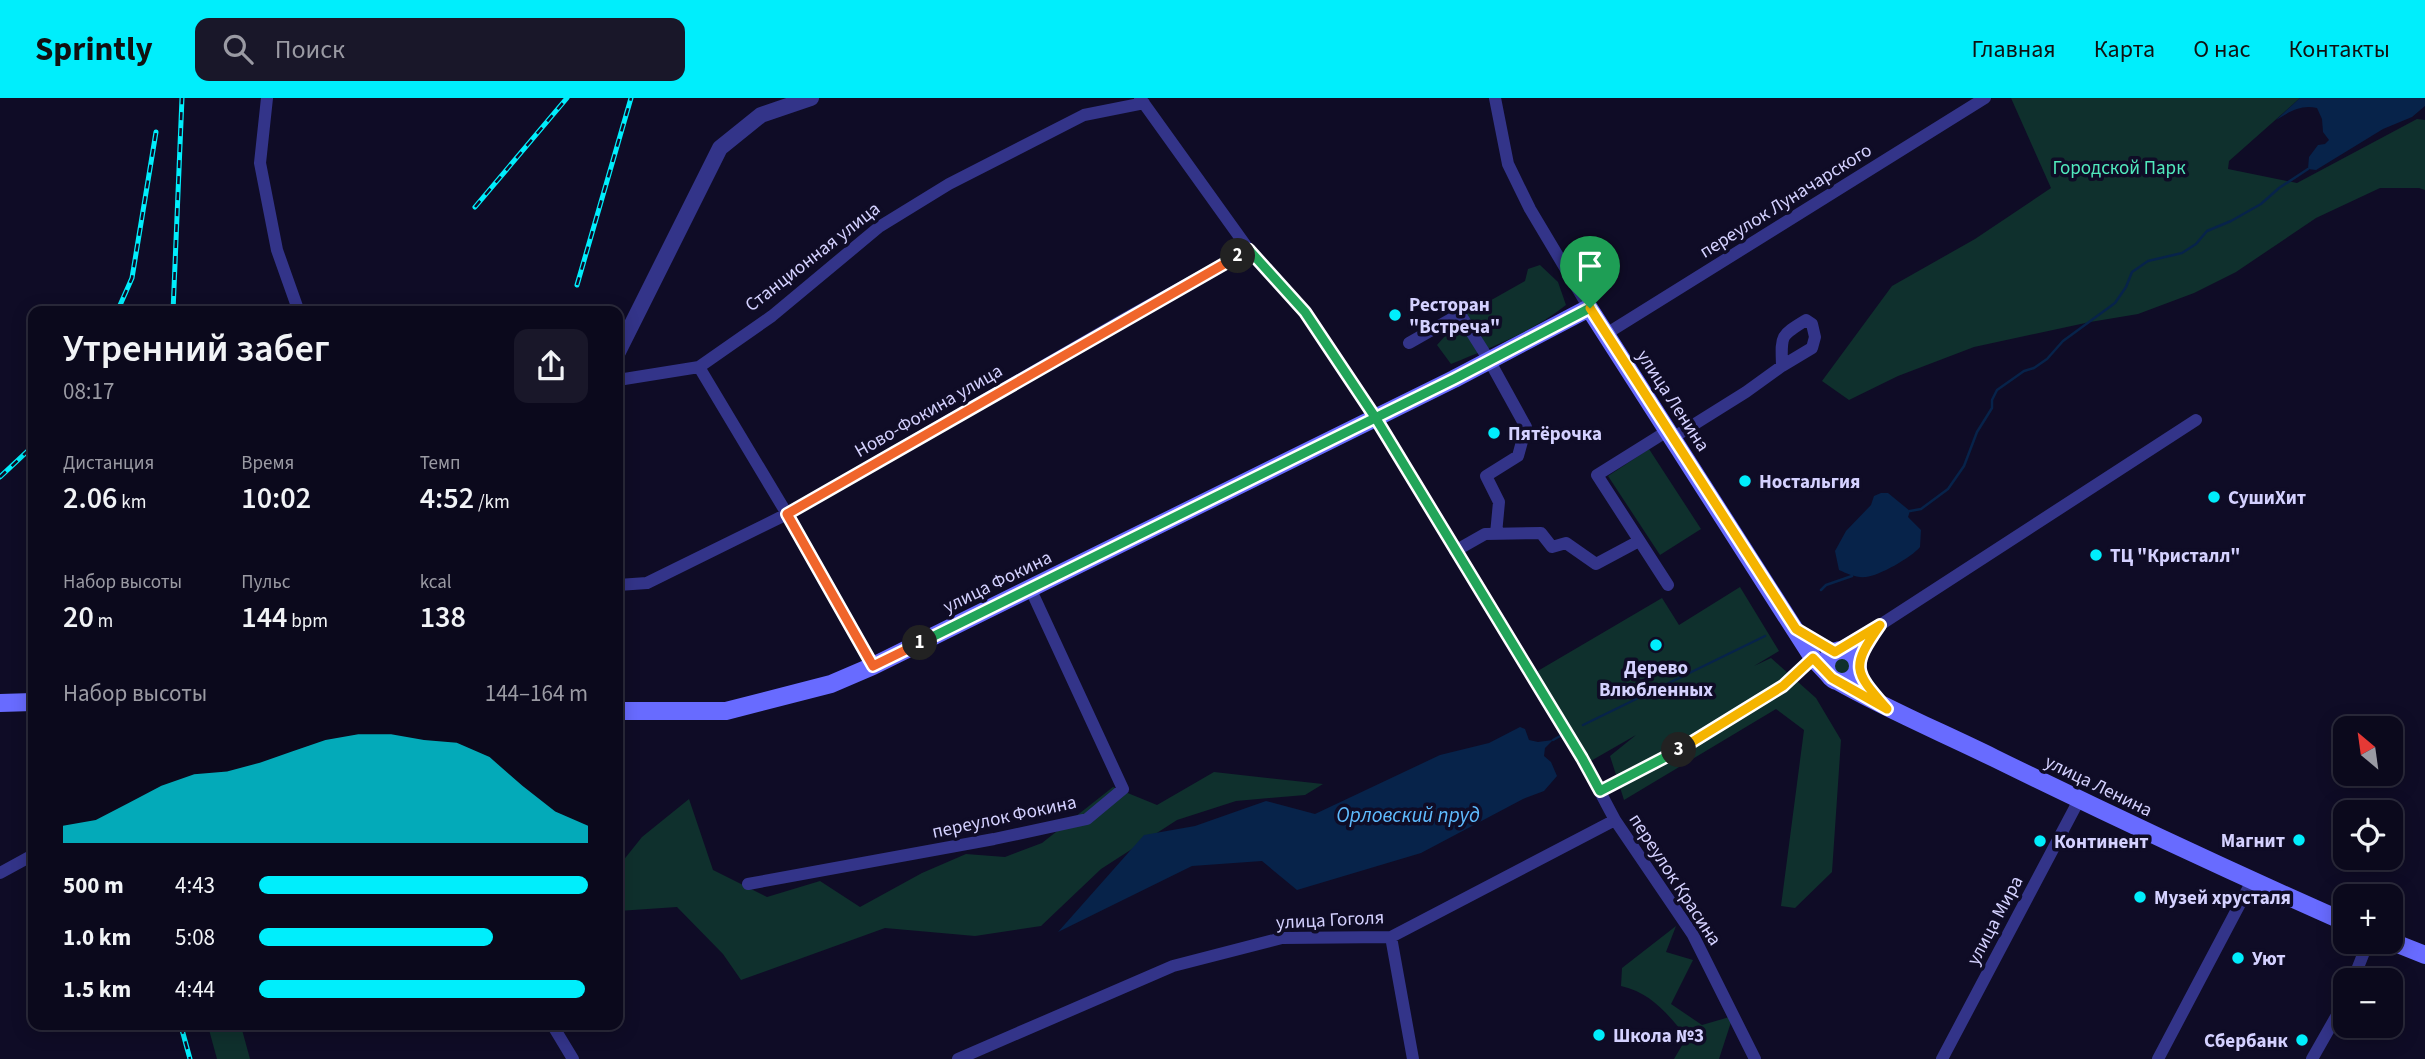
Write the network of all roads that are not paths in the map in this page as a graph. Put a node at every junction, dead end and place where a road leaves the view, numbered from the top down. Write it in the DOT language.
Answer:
graph roads {
  1 [pos="267,98"];
  2 [pos="811,98"];
  3 [pos="1495,98"];
  4 [pos="1985,98"];
  5 [pos="1142,100"];
  6 [pos="1249,250"];
  7 [pos="297,306"];
  8 [pos="1590,308"];
  9 [pos="1606,334"];
  10 [pos="623,342"];
  11 [pos="1409,342"];
  12 [pos="1489,360"];
  13 [pos="1782,366"];
  14 [pos="699,367"];
  15 [pos="623,379"];
  16 [pos="1375,417"];
  17 [pos="2196,420"];
  18 [pos="1671,433"];
  19 [pos="787,514"];
  20 [pos="1496,534"];
  21 [pos="1639,541"];
  22 [pos="1455,551"];
  23 [pos="623,585"];
  24 [pos="1668,585"];
  25 [pos="1030,587"];
  26 [pos="1880,625"];
  27 [pos="1796,629"];
  28 [pos="1835,652"];
  29 [pos="1813,658"];
  30 [pos="1858,665"];
  31 [pos="873,666"];
  32 [pos="1833,678"];
  33 [pos="28,702"];
  34 [pos="0,703"];
  35 [pos="1887,709"];
  36 [pos="623,711"];
  37 [pos="1600,791"];
  38 [pos="2079,800"];
  39 [pos="1615,820"];
  40 [pos="28,858"];
  41 [pos="0,873"];
  42 [pos="2252,881"];
  43 [pos="748,884"];
  44 [pos="2322,912"];
  45 [pos="2333,917"];
  46 [pos="2333,923"];
  47 [pos="1391,937"];
  48 [pos="2403,946"];
  49 [pos="2425,955"];
  50 [pos="2333,1022"];
  51 [pos="555,1030"];
  52 [pos="573,1059"];
  53 [pos="958,1059"];
  54 [pos="1413,1059"];
  55 [pos="1755,1059"];
  56 [pos="1942,1059"];
  57 [pos="2158,1059"];
  58 [pos="2312,1059"];
  1 -- 7 [label="street"];
  2 -- 10 [label="street"];
  3 -- 8 [label="street, улица Ленина"];
  4 -- 9 [label="street, переулок Луначарского"];
  5 -- 6 [label="street"];
  5 -- 14 [label="street, Станционная улица"];
  6 -- 16 [label="street"];
  6 -- 19 [label="street, Ново-Фокина улица"];
  8 -- 9 [label="main road, улица Ленина"];
  8 -- 12 [label="main road, улица Фокина"];
  9 -- 18 [label="main road, улица Ленина"];
  11 -- 12 [label="street"];
  12 -- 16 [label="main road, улица Фокина"];
  12 -- 20 [label="street"];
  13 -- 18 [label="street"];
  14 -- 15 [label="street, Станционная улица"];
  14 -- 19 [label="street"];
  16 -- 22 [label="street"];
  16 -- 25 [label="main road, улица Фокина"];
  17 -- 26 [label="street"];
  18 -- 21 [label="street"];
  18 -- 27 [label="main road, улица Ленина"];
  19 -- 23 [label="street, Ново-Фокина улица"];
  19 -- 31 [label="street"];
  20 -- 21 [label="street"];
  20 -- 22 [label="street"];
  21 -- 24 [label="street"];
  22 -- 37 [label="street, переулок Красина"];
  25 -- 31 [label="main road, улица Фокина"];
  25 -- 43 [label="street, переулок Фокина"];
  26 -- 28 [label="street"];
  26 -- 30 [label="street"];
  27 -- 28 [label="main road"];
  27 -- 29 [label="main road, улица Ленина"];
  28 -- 30 [label="main road"];
  28 -- 32 [label="main road"];
  29 -- 32 [label="main road, улица Ленина"];
  29 -- 37 [label="street"];
  30 -- 32 [label="main road"];
  30 -- 35 [label="main road"];
  31 -- 36 [label="main road, улица Фокина"];
  32 -- 35 [label="main road, улица Ленина"];
  33 -- 34 [label="main road"];
  35 -- 38 [label="main road, улица Ленина"];
  37 -- 39 [label="street, переулок Красина"];
  38 -- 42 [label="main road, улица Ленина"];
  38 -- 56 [label="street, улица Мира"];
  39 -- 47 [label="street, улица Гоголя"];
  39 -- 55 [label="street, переулок Красина"];
  40 -- 41 [label="street"];
  42 -- 44 [label="main road, улица Ленина"];
  42 -- 57 [label="street"];
  44 -- 45 [label="main road, улица Ленина"];
  44 -- 46 [label="street"];
  47 -- 53 [label="street, улица Гоголя"];
  47 -- 54 [label="street"];
  48 -- 49 [label="main road"];
  50 -- 58 [label="street"];
  51 -- 52 [label="street"];
}
